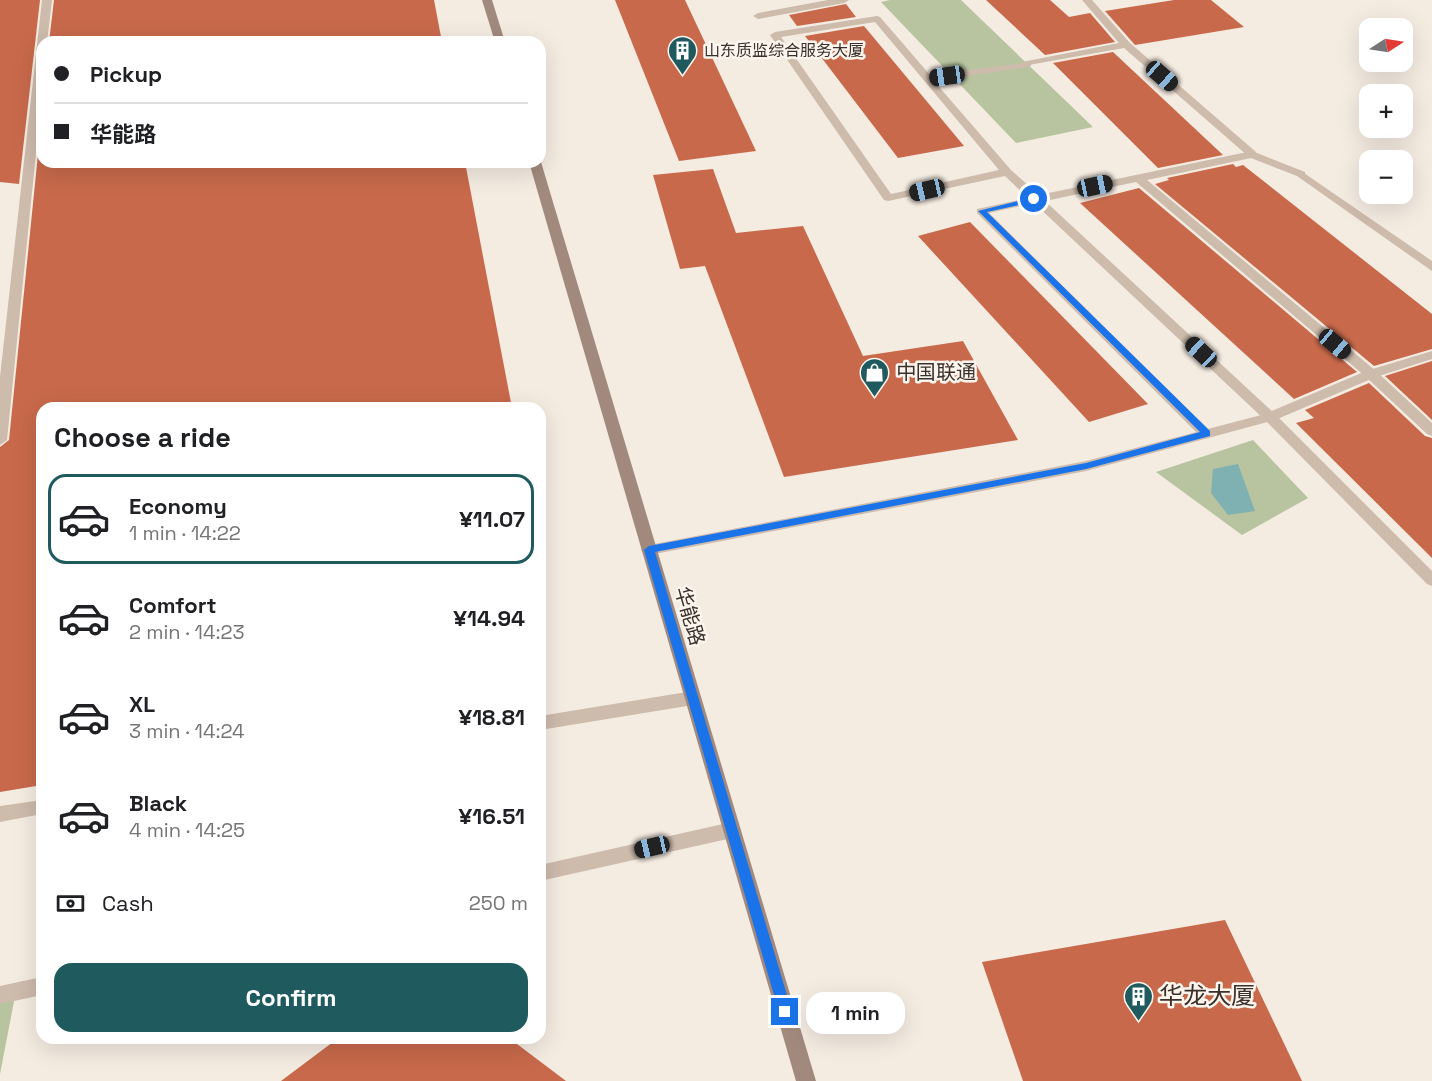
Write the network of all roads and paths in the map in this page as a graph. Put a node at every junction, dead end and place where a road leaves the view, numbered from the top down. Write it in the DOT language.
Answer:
graph roads {
  1 [pos="46,0"];
  2 [pos="487,0"];
  3 [pos="791,0"];
  4 [pos="844,0"];
  5 [pos="1087,0"];
  6 [pos="800,8"];
  7 [pos="775,35"];
  8 [pos="43,36"];
  9 [pos="498,36"];
  10 [pos="1125,45"];
  11 [pos="927,79"];
  12 [pos="36,100"];
  13 [pos="1252,154"];
  14 [pos="537,168"];
  15 [pos="1007,172"];
  16 [pos="1137,177"];
  17 [pos="1432,267"];
  18 [pos="1432,355"];
  19 [pos="1371,374"];
  20 [pos="1270,417"];
  21 [pos="1432,431"];
  22 [pos="1206,434"];
  23 [pos="0,440"];
  24 [pos="649,550"];
  25 [pos="1432,580"];
  26 [pos="693,698"];
  27 [pos="546,722"];
  28 [pos="36,808"];
  29 [pos="0,814"];
  30 [pos="732,830"];
  31 [pos="546,872"];
  32 [pos="36,987"];
  33 [pos="0,995"];
  34 [pos="806,1081"];
  1 -- 8 [label="street"];
  2 -- 9 [label="street"];
  3 -- 6 [label="street"];
  4 -- 6 [label="street"];
  5 -- 10 [label="street"];
  6 -- 7 [label="street"];
  7 -- 11 [label="street"];
  7 -- 15 [label="street"];
  10 -- 11 [label="street"];
  10 -- 13 [label="street"];
  11 -- 15 [label="street"];
  12 -- 23 [label="street"];
  13 -- 16 [label="street"];
  13 -- 17 [label="street"];
  14 -- 24 [label="street, 华能路"];
  15 -- 20 [label="street"];
  16 -- 19 [label="street"];
  16 -- 22 [label="street"];
  18 -- 19 [label="street"];
  19 -- 20 [label="street"];
  19 -- 21 [label="street"];
  20 -- 22 [label="street"];
  20 -- 25 [label="street"];
  22 -- 24 [label="street"];
  24 -- 26 [label="street, 华能路"];
  26 -- 27 [label="street"];
  26 -- 30 [label="street, 华能路"];
  28 -- 29 [label="street"];
  30 -- 31 [label="street"];
  30 -- 34 [label="street, 华能路"];
  32 -- 33 [label="street"];
}
